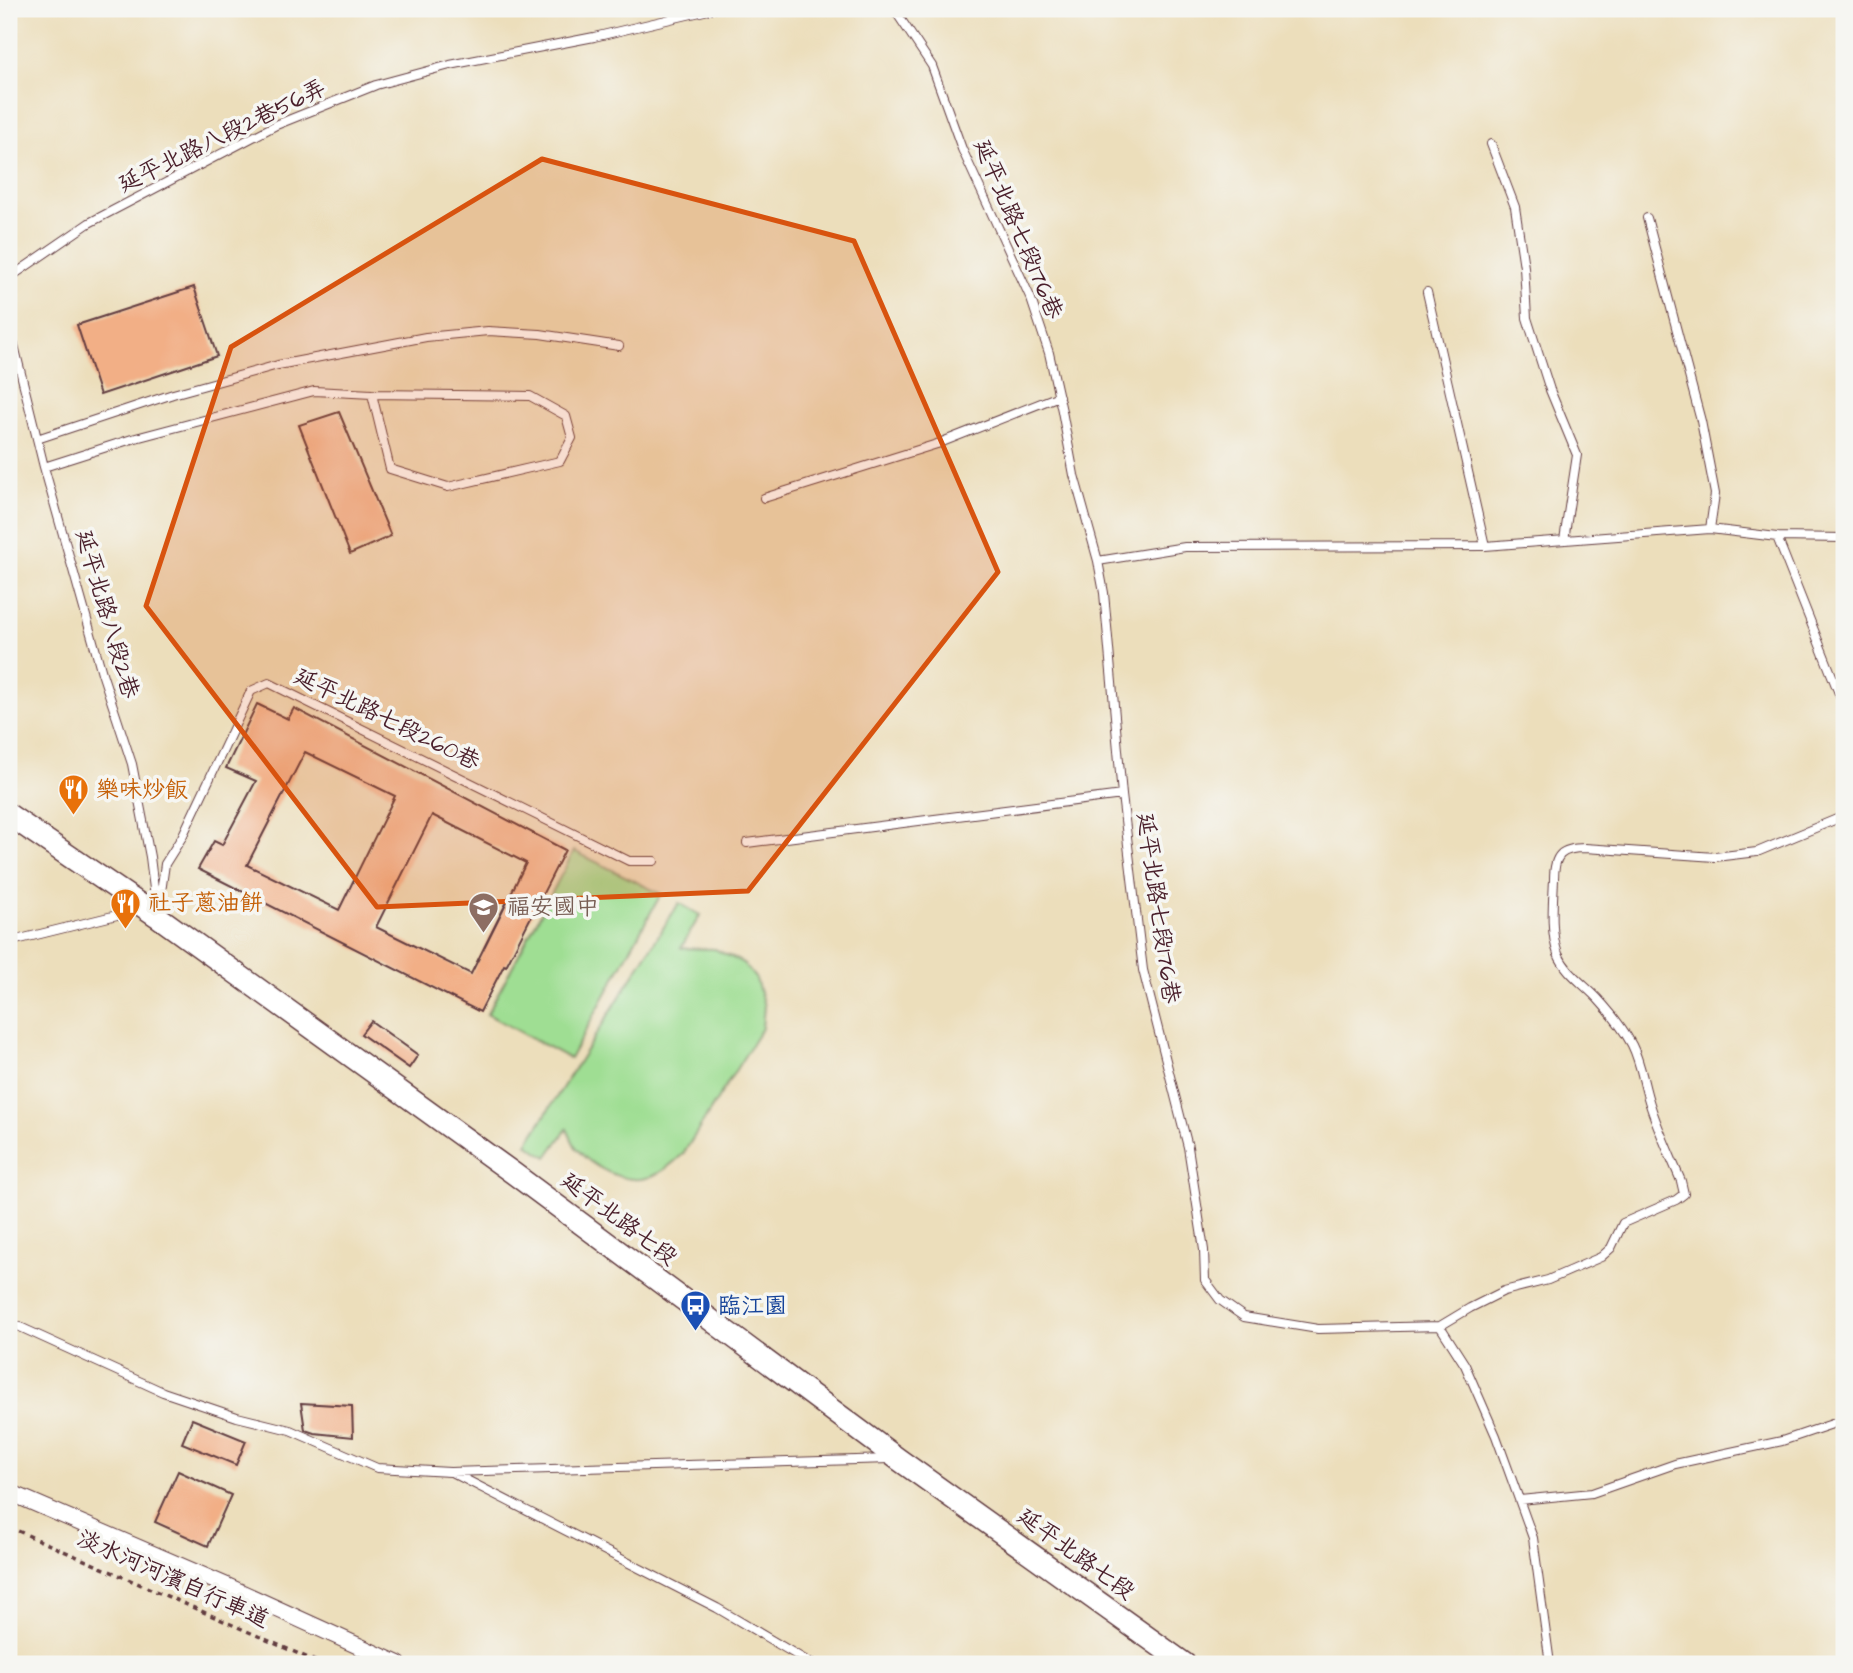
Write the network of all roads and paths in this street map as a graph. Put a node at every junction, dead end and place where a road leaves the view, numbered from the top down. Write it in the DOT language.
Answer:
graph roads {
  1 [pos="713,9"];
  2 [pos="894,9"];
  3 [pos="1491,144"];
  4 [pos="1647,218"];
  5 [pos="9,278"];
  6 [pos="1427,292"];
  7 [pos="9,326"];
  8 [pos="619,346"];
  9 [pos="372,394"];
  10 [pos="1059,396"];
  11 [pos="37,439"];
  12 [pos="44,467"];
  13 [pos="764,498"];
  14 [pos="1710,529"];
  15 [pos="1777,537"];
  16 [pos="1844,537"];
  17 [pos="1564,540"];
  18 [pos="1485,546"];
  19 [pos="1098,561"];
  20 [pos="1844,706"];
  21 [pos="1122,795"];
  22 [pos="9,815"];
  23 [pos="1844,816"];
  24 [pos="747,843"];
  25 [pos="654,861"];
  26 [pos="134,900"];
  27 [pos="157,916"];
  28 [pos="9,947"];
  29 [pos="9,1322"];
  30 [pos="1440,1326"];
  31 [pos="1844,1420"];
  32 [pos="898,1458"];
  33 [pos="450,1472"];
  34 [pos="9,1492"];
  35 [pos="1520,1500"];
  36 [pos="9,1527"];
  37 [pos="322,1664"];
  38 [pos="398,1664"];
  39 [pos="813,1664"];
  40 [pos="1185,1664"];
  41 [pos="1550,1664"];
  1 -- 5 [label="lane, 延平北路八段2巷56弄"];
  2 -- 10 [label="lane, 延平北路七段176巷"];
  3 -- 17 [label="lane"];
  4 -- 14 [label="lane"];
  6 -- 18 [label="lane"];
  7 -- 11 [label="lane, 延平北路八段2巷"];
  8 -- 11 [label="lane"];
  9 -- 9 [label="lane"];
  9 -- 12 [label="lane"];
  10 -- 13 [label="lane"];
  10 -- 19 [label="lane, 延平北路七段176巷"];
  11 -- 12 [label="lane, 延平北路八段2巷"];
  12 -- 27 [label="lane, 延平北路八段2巷"];
  14 -- 15 [label="lane"];
  14 -- 17 [label="lane"];
  15 -- 16 [label="lane"];
  15 -- 20 [label="lane"];
  17 -- 18 [label="lane"];
  18 -- 19 [label="lane"];
  19 -- 21 [label="lane, 延平北路七段176巷"];
  21 -- 24 [label="lane"];
  21 -- 30 [label="lane, 延平北路七段176巷"];
  22 -- 26 [label="street, 延平北路七段"];
  23 -- 30 [label="lane"];
  25 -- 27 [label="lane, 延平北路七段260巷"];
  26 -- 27 [label="street, 延平北路七段"];
  26 -- 28 [label="lane"];
  27 -- 32 [label="street, 延平北路七段"];
  29 -- 33 [label="lane"];
  30 -- 35 [label="lane"];
  31 -- 35 [label="lane"];
  32 -- 33 [label="lane"];
  32 -- 40 [label="street, 延平北路七段"];
  33 -- 39 [label="lane"];
  34 -- 38 [label="street"];
  35 -- 41 [label="lane"];
  36 -- 37 [label="path, 淡水河河濱自行車道"];
}
